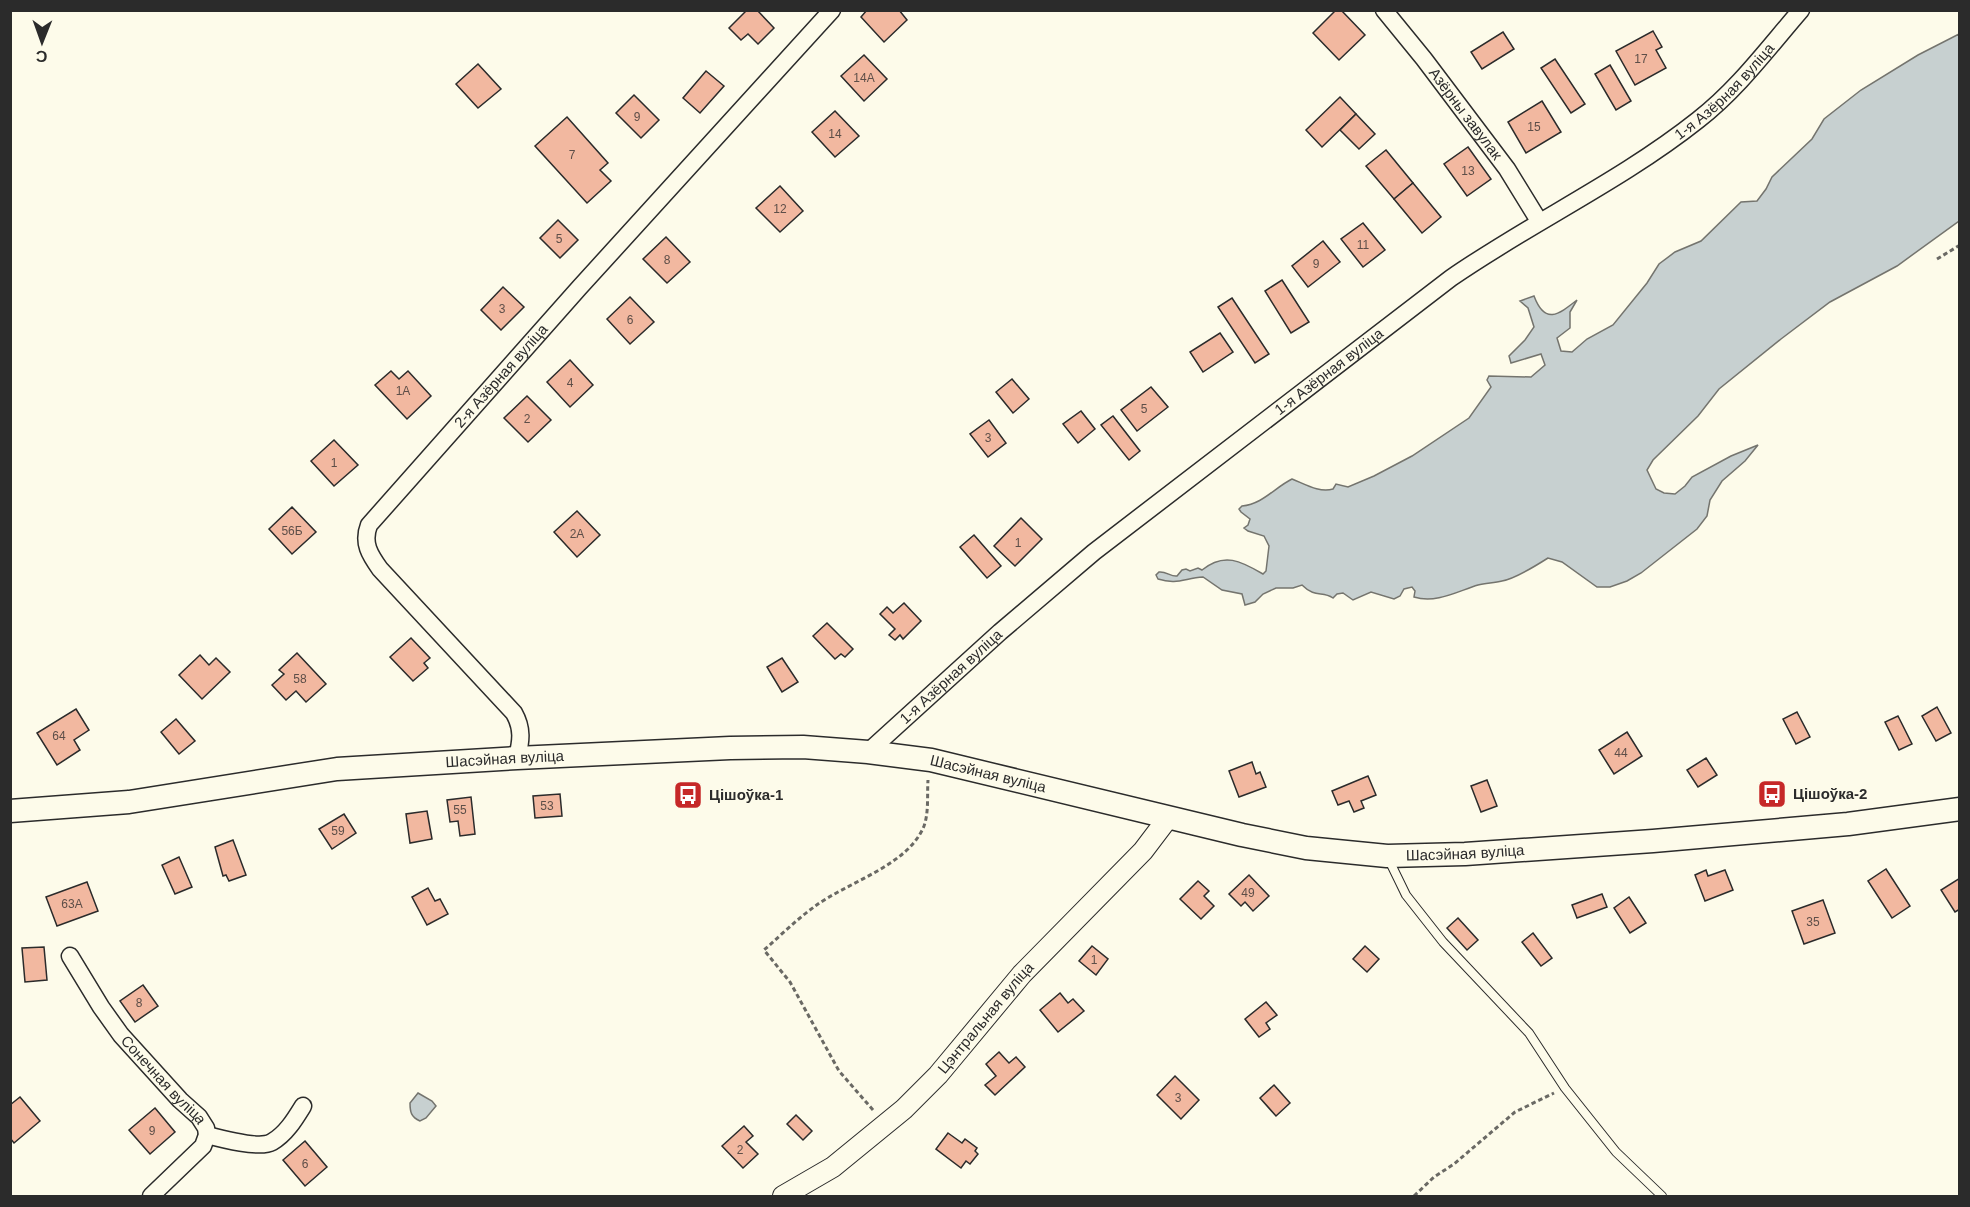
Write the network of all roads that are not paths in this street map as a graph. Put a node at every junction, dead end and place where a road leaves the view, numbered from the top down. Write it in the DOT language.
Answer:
graph roads {
  1 [pos="832,10"];
  2 [pos="1384,10"];
  3 [pos="1801,10"];
  4 [pos="1539,221"];
  5 [pos="868,752"];
  6 [pos="517,758"];
  7 [pos="1959,809"];
  8 [pos="10,811"];
  9 [pos="1168,818"];
  10 [pos="1387,856"];
  11 [pos="70,956"];
  12 [pos="303,1106"];
  13 [pos="207,1135"];
  14 [pos="151,1197"];
  15 [pos="783,1197"];
  16 [pos="1662,1197"];
  1 -- 6 [label="street, 2-я Азёрная вуліца"];
  2 -- 4 [label="street, Азёрны завулак"];
  3 -- 4 [label="street, 1-я Азёрная вуліца"];
  4 -- 5 [label="street, 1-я Азёрная вуліца"];
  5 -- 6 [label="main road, Шасэйная вуліца"];
  5 -- 9 [label="main road, Шасэйная вуліца"];
  6 -- 8 [label="main road, Шасэйная вуліца"];
  7 -- 10 [label="main road, Шасэйная вуліца"];
  9 -- 10 [label="main road, Шасэйная вуліца"];
  9 -- 15 [label="street, Цэнтральная вуліца"];
  10 -- 16 [label="lane"];
  11 -- 13 [label="street, Сонечная вуліца"];
  12 -- 13 [label="street"];
  13 -- 14 [label="street, Сонечная вуліца"];
}
